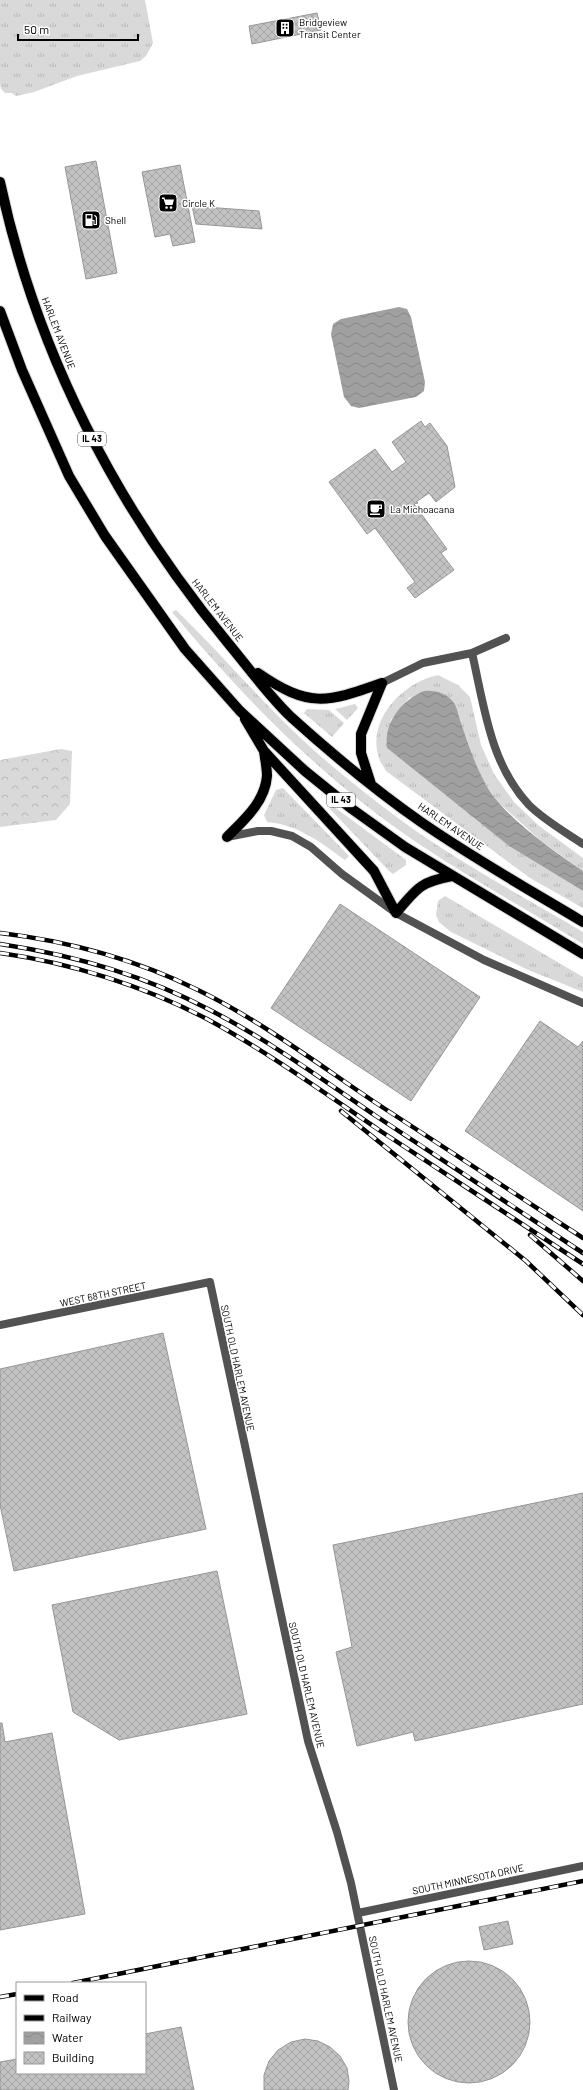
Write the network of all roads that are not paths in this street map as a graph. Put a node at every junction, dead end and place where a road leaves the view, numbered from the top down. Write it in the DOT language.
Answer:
graph roads {
  1 [pos="0,182"];
  2 [pos="0,311"];
  3 [pos="506,638"];
  4 [pos="472,653"];
  5 [pos="246,666"];
  6 [pos="382,683"];
  7 [pos="240,711"];
  8 [pos="264,751"];
  9 [pos="371,784"];
  10 [pos="227,837"];
  11 [pos="583,844"];
  12 [pos="452,876"];
  13 [pos="396,913"];
  14 [pos="583,922"];
  15 [pos="583,954"];
  16 [pos="583,1003"];
  17 [pos="210,1282"];
  18 [pos="0,1325"];
  19 [pos="583,1866"];
  20 [pos="358,1912"];
  21 [pos="394,2090"];
  1 -- 5 [label="main road, HARLEM AVENUE / IL 43"];
  2 -- 7 [label="main road, IL 43"];
  3 -- 4 [label="street"];
  4 -- 6 [label="street"];
  4 -- 11 [label="street"];
  5 -- 6 [label="main road"];
  5 -- 9 [label="main road, HARLEM AVENUE / IL 43"];
  6 -- 9 [label="main road"];
  7 -- 8 [label="main road"];
  7 -- 12 [label="main road, IL 43"];
  8 -- 10 [label="main road"];
  8 -- 13 [label="main road"];
  9 -- 14 [label="main road, HARLEM AVENUE / IL 43"];
  10 -- 13 [label="street"];
  12 -- 13 [label="main road"];
  12 -- 15 [label="main road, IL 43"];
  13 -- 16 [label="street"];
  17 -- 18 [label="street, WEST 68TH STREET"];
  17 -- 20 [label="street, SOUTH OLD HARLEM AVENUE"];
  19 -- 20 [label="street, SOUTH MINNESOTA DRIVE"];
  20 -- 21 [label="street, SOUTH OLD HARLEM AVENUE"];
}
